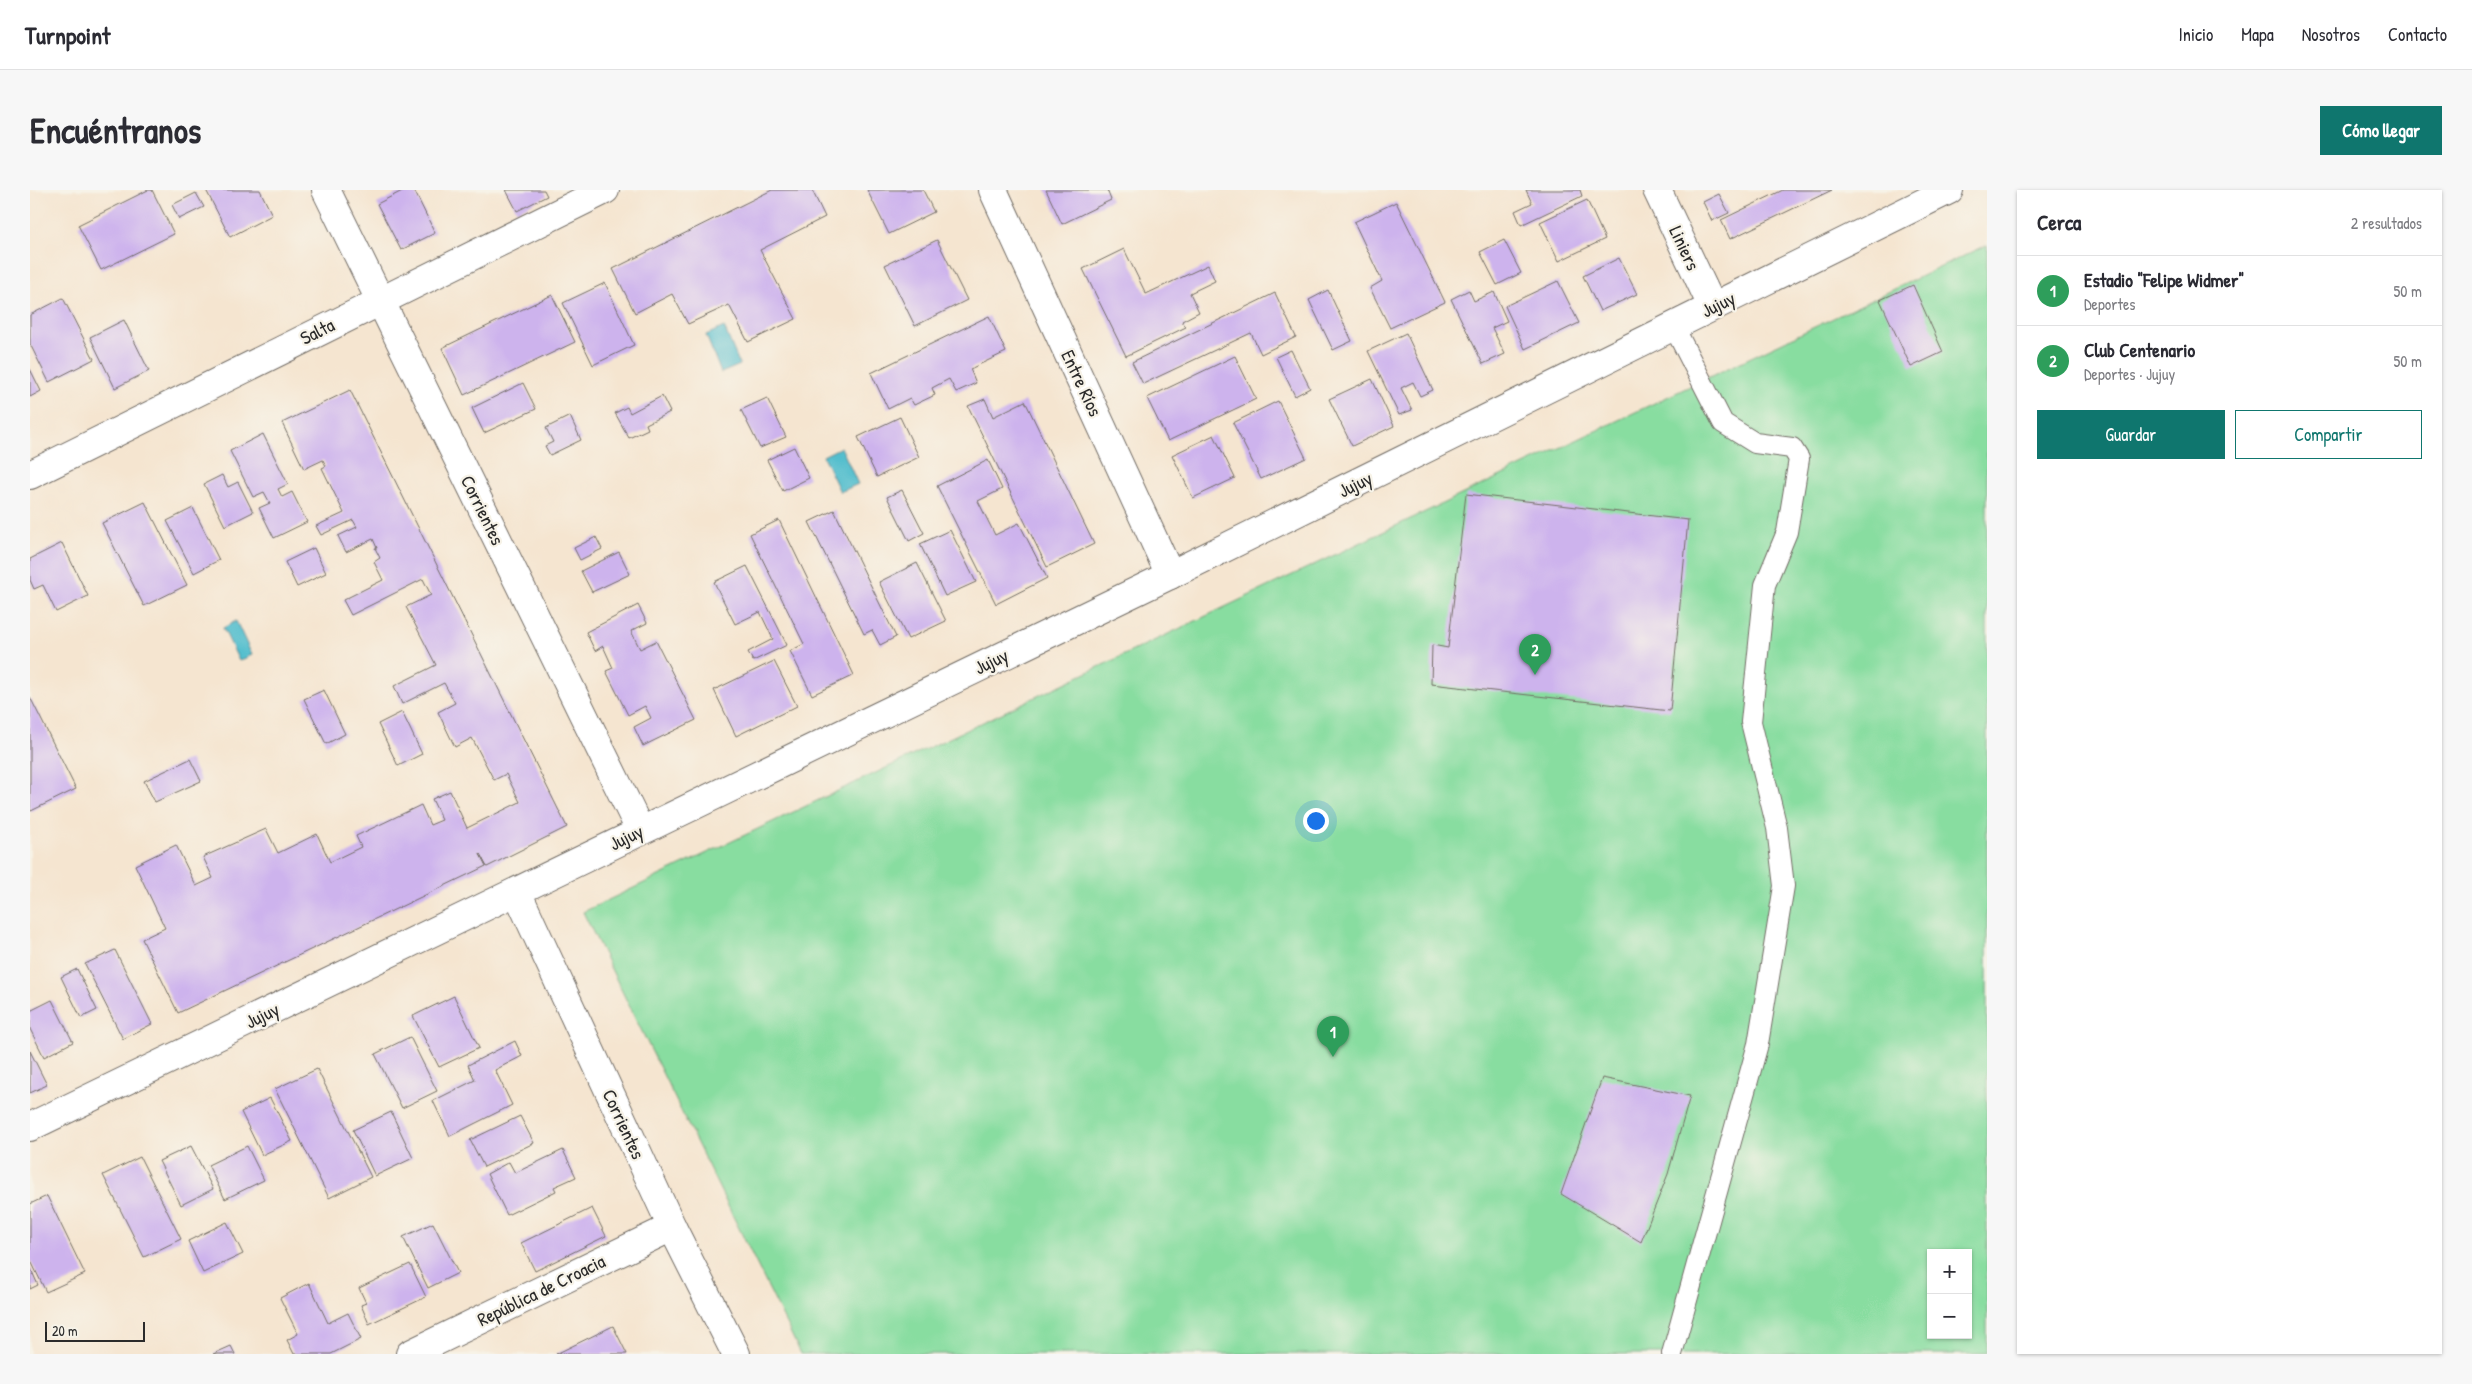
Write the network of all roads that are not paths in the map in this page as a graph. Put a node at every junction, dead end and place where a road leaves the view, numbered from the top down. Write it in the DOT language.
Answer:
graph roads {
  1 [pos="326,190"];
  2 [pos="605,190"];
  3 [pos="993,190"];
  4 [pos="1657,190"];
  5 [pos="1949,190"];
  6 [pos="379,300"];
  7 [pos="1712,306"];
  8 [pos="1673,326"];
  9 [pos="30,475"];
  10 [pos="1170,576"];
  11 [pos="640,830"];
  12 [pos="517,892"];
  13 [pos="30,1126"];
  14 [pos="672,1227"];
  15 [pos="410,1354"];
  16 [pos="736,1354"];
  17 [pos="1672,1354"];
  1 -- 6 [label="street, Corrientes"];
  2 -- 6 [label="street, Salta"];
  3 -- 10 [label="street, Entre Ríos"];
  4 -- 7 [label="street, Liniers"];
  5 -- 7 [label="street, Jujuy"];
  6 -- 9 [label="street, Salta"];
  6 -- 11 [label="street, Corrientes"];
  7 -- 8 [label="street, Jujuy"];
  8 -- 10 [label="street, Jujuy"];
  8 -- 17 [label="lane"];
  10 -- 11 [label="street, Jujuy"];
  11 -- 12 [label="street, Jujuy"];
  12 -- 13 [label="street, Jujuy"];
  12 -- 14 [label="street, Corrientes"];
  14 -- 15 [label="street, República de Croacia"];
  14 -- 16 [label="street, Corrientes"];
}
